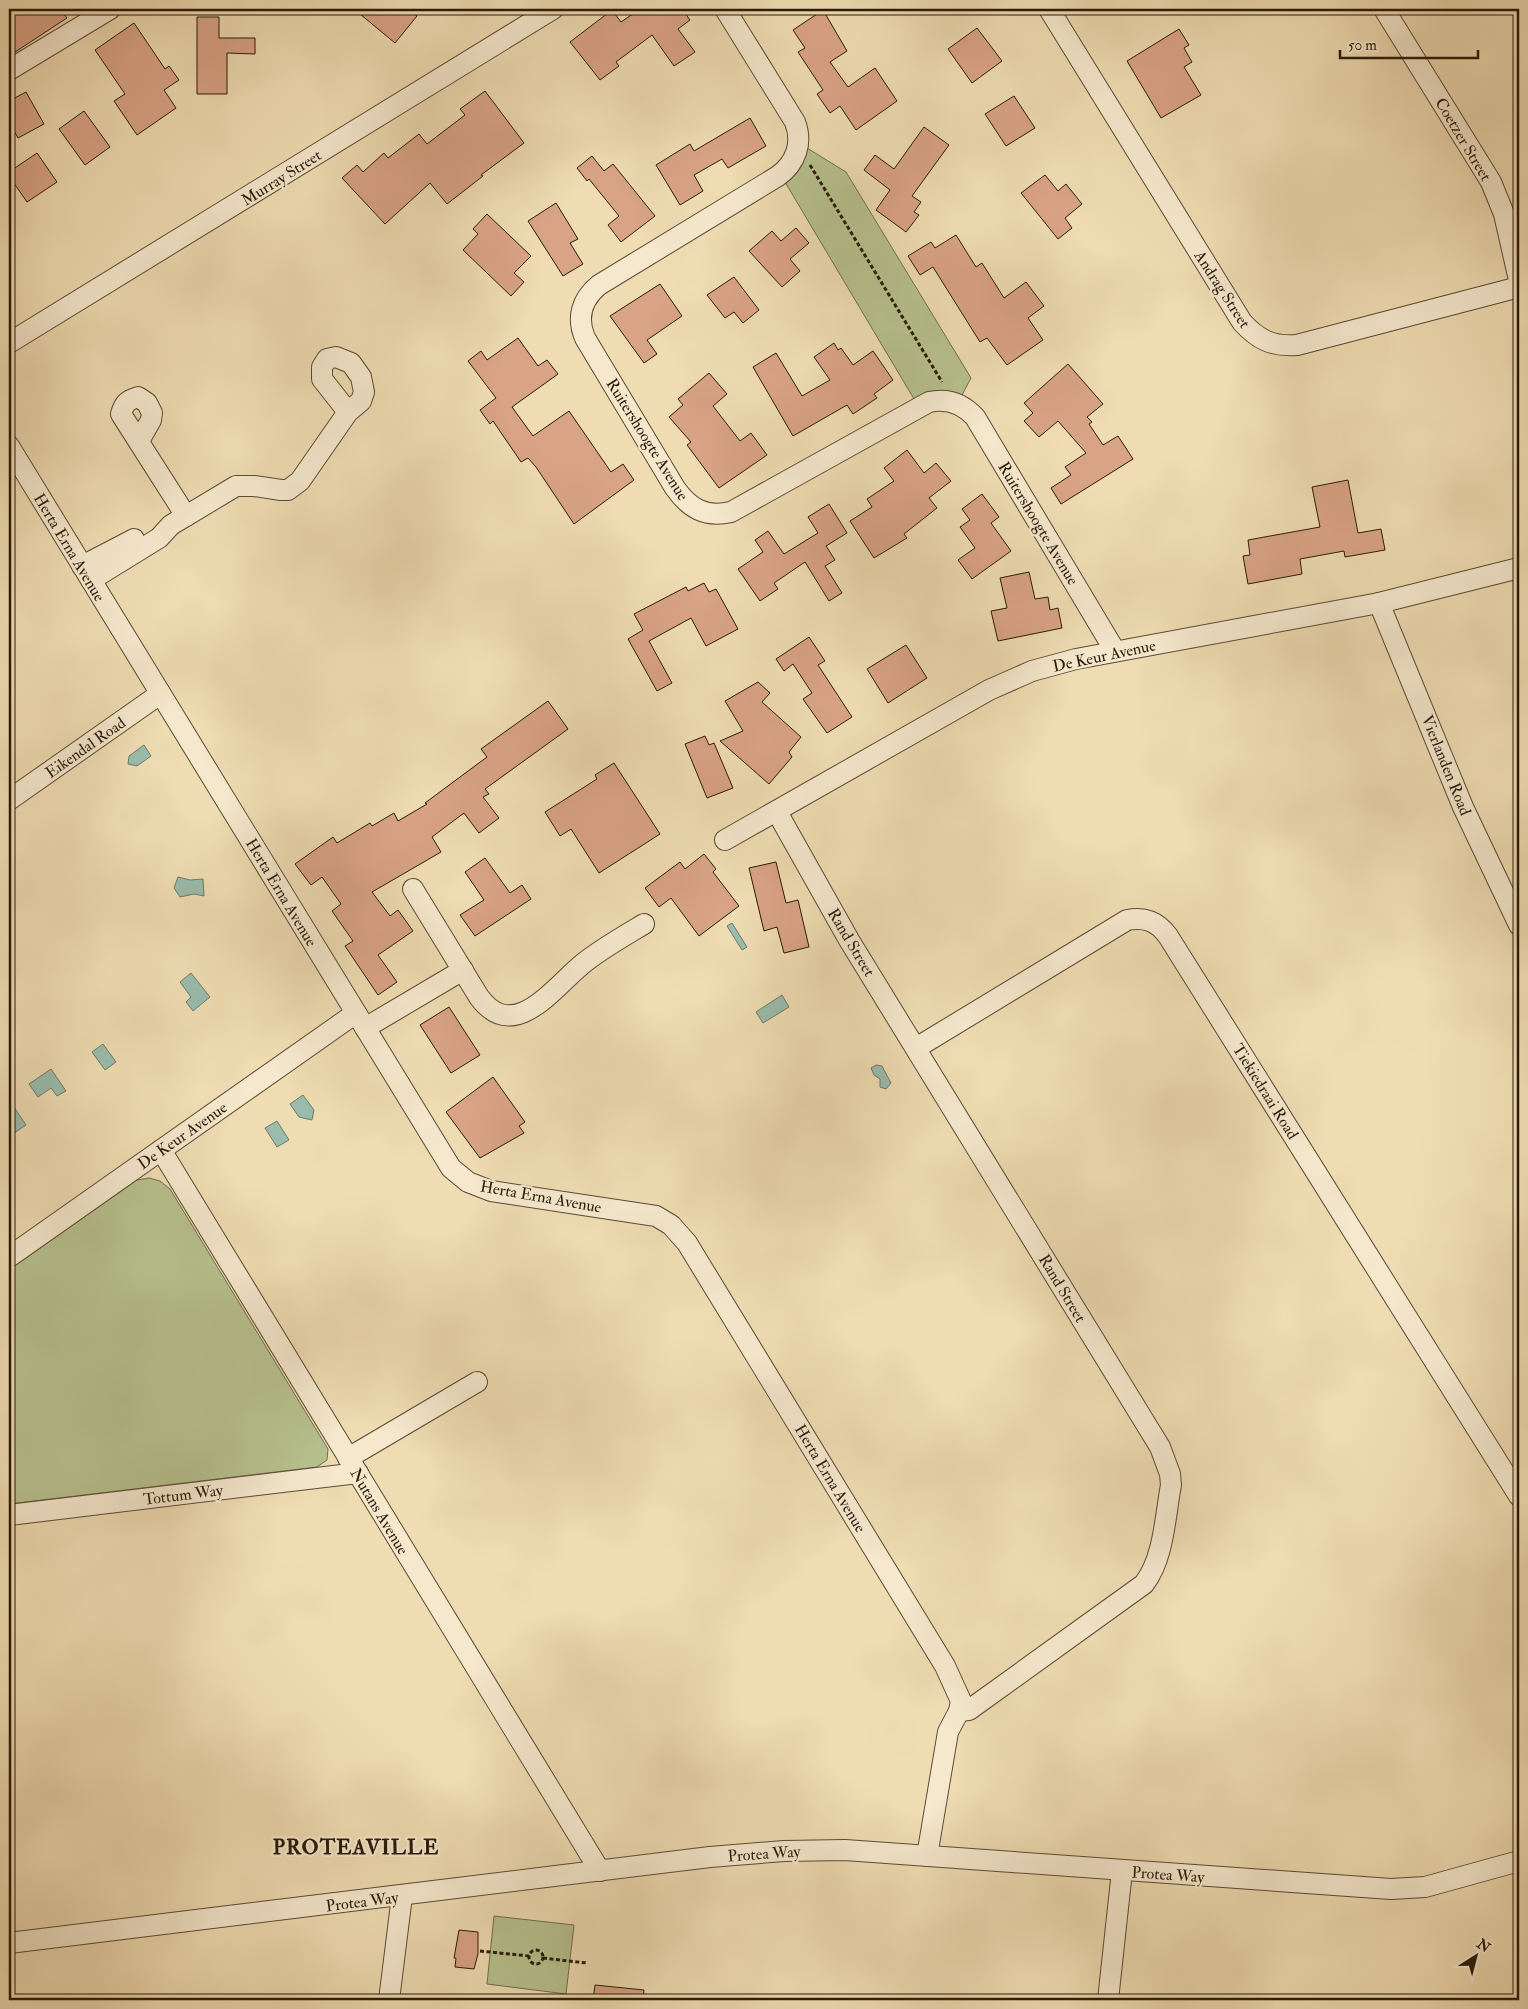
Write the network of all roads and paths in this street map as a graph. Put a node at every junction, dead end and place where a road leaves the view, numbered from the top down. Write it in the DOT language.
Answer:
graph roads {
  1 [pos="110,9"];
  2 [pos="553,9"];
  3 [pos="725,9"];
  4 [pos="1049,9"];
  5 [pos="1384,9"];
  6 [pos="9,70"];
  7 [pos="798,148"];
  8 [pos="1519,280"];
  9 [pos="1519,287"];
  10 [pos="9,343"];
  11 [pos="952,401"];
  12 [pos="348,412"];
  13 [pos="139,441"];
  14 [pos="9,446"];
  15 [pos="178,520"];
  16 [pos="1519,568"];
  17 [pos="86,573"];
  18 [pos="1379,603"];
  19 [pos="1115,651"];
  20 [pos="160,694"];
  21 [pos="9,800"];
  22 [pos="777,812"];
  23 [pos="725,840"];
  24 [pos="413,889"];
  25 [pos="644,924"];
  26 [pos="1519,925"];
  27 [pos="464,970"];
  28 [pos="360,1021"];
  29 [pos="916,1048"];
  30 [pos="161,1150"];
  31 [pos="9,1257"];
  32 [pos="477,1382"];
  33 [pos="353,1466"];
  34 [pos="1519,1496"];
  35 [pos="9,1515"];
  36 [pos="959,1711"];
  37 [pos="927,1856"];
  38 [pos="1519,1861"];
  39 [pos="600,1871"];
  40 [pos="1122,1871"];
  41 [pos="402,1896"];
  42 [pos="9,1943"];
  43 [pos="480,1951"];
  44 [pos="529,1956"];
  45 [pos="543,1958"];
  46 [pos="587,1963"];
  47 [pos="390,2000"];
  48 [pos="1108,2000"];
  1 -- 6 [label="street"];
  2 -- 10 [label="street, Murray Street"];
  3 -- 7 [label="street"];
  4 -- 9 [label="street, Andrag Street"];
  5 -- 8 [label="street, Coetzer Street"];
  7 -- 11 [label="path"];
  7 -- 11 [label="street, Ruitershoogte Avenue"];
  11 -- 19 [label="street, Ruitershoogte Avenue"];
  12 -- 15 [label="street"];
  13 -- 15 [label="street"];
  14 -- 17 [label="street, Herta Erna Avenue"];
  15 -- 17 [label="street"];
  16 -- 18 [label="street, De Keur Avenue"];
  17 -- 20 [label="street, Herta Erna Avenue"];
  18 -- 19 [label="street, De Keur Avenue"];
  18 -- 26 [label="street, Vierlanden Road"];
  19 -- 22 [label="street, De Keur Avenue"];
  20 -- 21 [label="street, Eikendal Road"];
  20 -- 28 [label="street, Herta Erna Avenue"];
  22 -- 23 [label="street, De Keur Avenue"];
  22 -- 29 [label="street, Rand Street"];
  24 -- 27 [label="street"];
  25 -- 27 [label="street"];
  27 -- 28 [label="street, De Keur Avenue"];
  28 -- 30 [label="street, De Keur Avenue"];
  28 -- 36 [label="street, Herta Erna Avenue"];
  29 -- 34 [label="street, Tiekiedraai Road"];
  29 -- 36 [label="street, Rand Street"];
  30 -- 31 [label="street, De Keur Avenue"];
  30 -- 33 [label="street, Nutans Avenue"];
  32 -- 33 [label="street"];
  33 -- 35 [label="street, Tottum Way"];
  33 -- 39 [label="street, Nutans Avenue"];
  36 -- 37 [label="street"];
  37 -- 39 [label="street, Protea Way"];
  37 -- 40 [label="street, Protea Way"];
  38 -- 40 [label="street, Protea Way"];
  39 -- 41 [label="street, Protea Way"];
  40 -- 48 [label="street"];
  41 -- 42 [label="street, Protea Way"];
  41 -- 47 [label="street"];
  43 -- 44 [label="path"];
  44 -- 45 [label="path"];
  44 -- 45 [label="path"];
  45 -- 46 [label="path"];
}
